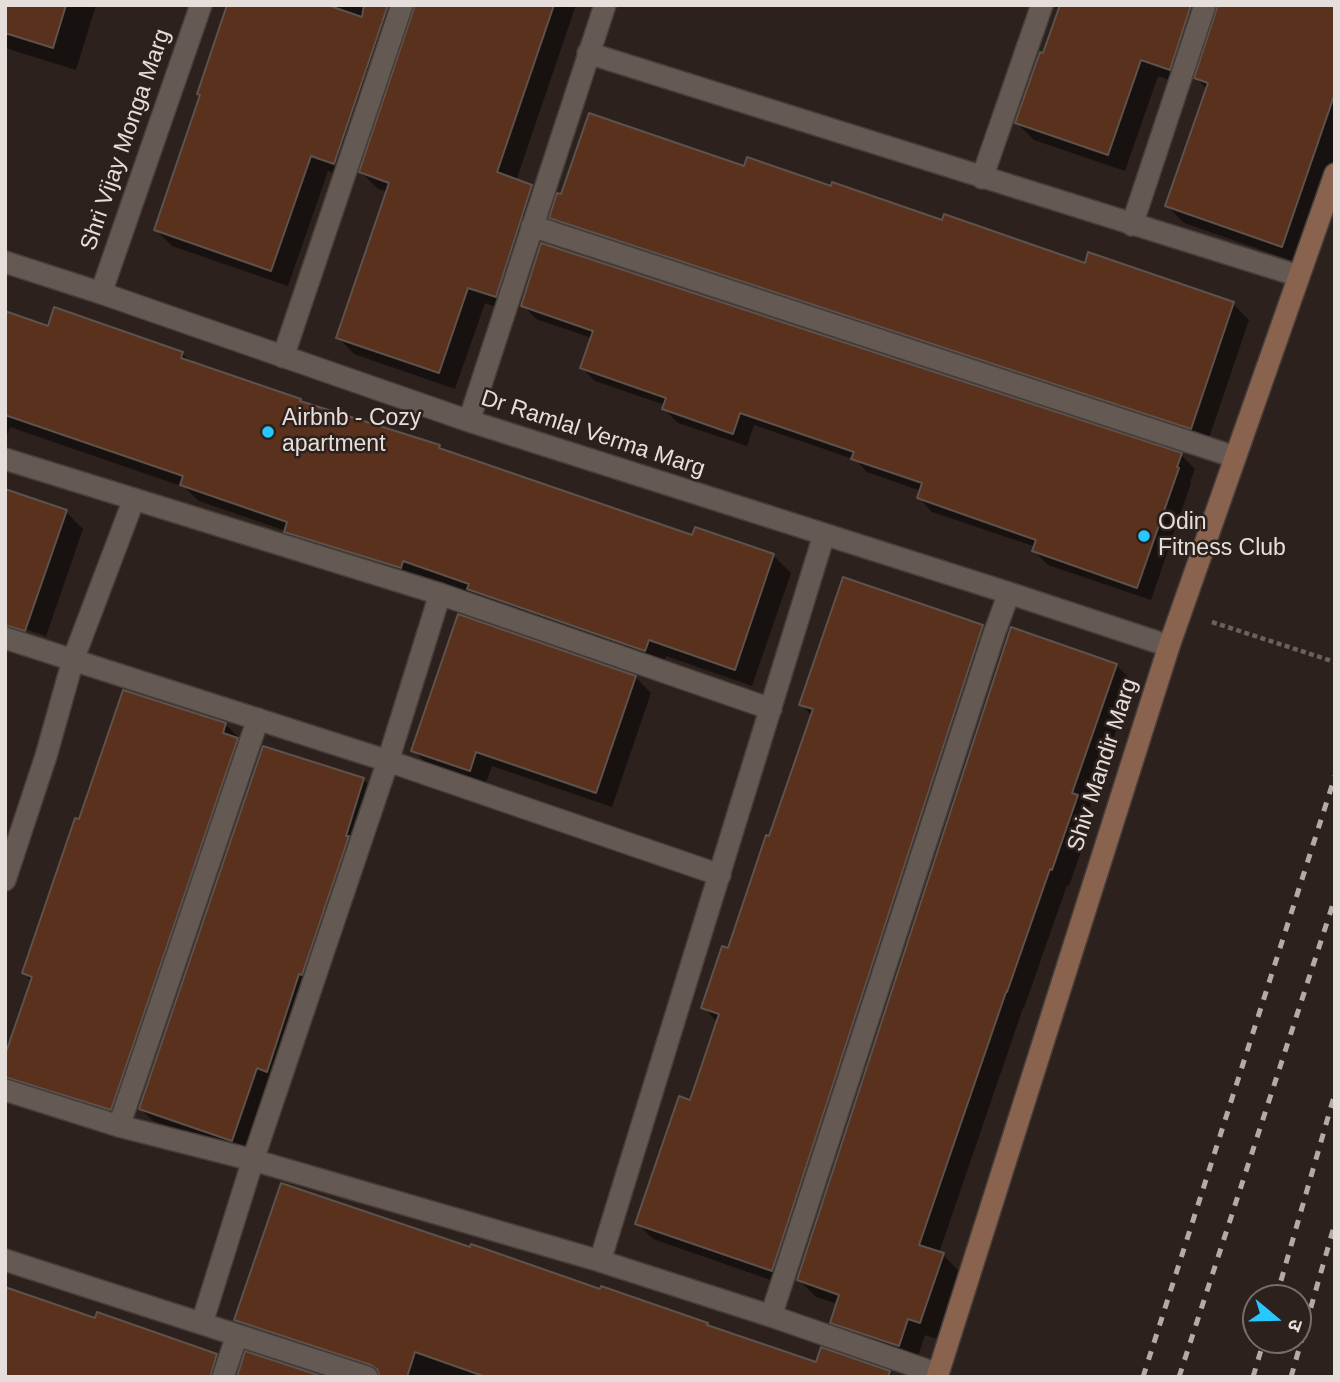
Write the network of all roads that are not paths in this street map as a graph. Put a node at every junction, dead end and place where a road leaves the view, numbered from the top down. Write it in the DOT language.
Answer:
graph roads {
  1 [pos="201,5"];
  2 [pos="402,5"];
  3 [pos="605,5"];
  4 [pos="1042,5"];
  5 [pos="1205,5"];
  6 [pos="588,53"];
  7 [pos="1335,174"];
  8 [pos="982,178"];
  9 [pos="1132,225"];
  10 [pos="532,226"];
  11 [pos="5,262"];
  12 [pos="1298,276"];
  13 [pos="101,293"];
  14 [pos="283,357"];
  15 [pos="469,421"];
  16 [pos="1235,457"];
  17 [pos="5,459"];
  18 [pos="134,499"];
  19 [pos="824,536"];
  20 [pos="1009,593"];
  21 [pos="440,594"];
  22 [pos="5,638"];
  23 [pos="1169,646"];
  24 [pos="72,660"];
  25 [pos="771,709"];
  26 [pos="258,719"];
  27 [pos="388,761"];
  28 [pos="720,875"];
  29 [pos="5,880"];
  30 [pos="5,1090"];
  31 [pos="119,1126"];
  32 [pos="253,1160"];
  33 [pos="5,1259"];
  34 [pos="600,1261"];
  35 [pos="771,1316"];
  36 [pos="202,1323"];
  37 [pos="237,1335"];
  38 [pos="937,1375"];
  39 [pos="223,1377"];
  40 [pos="367,1377"];
  1 -- 13 [label="street, Shri Vijay Monga Marg"];
  2 -- 14 [label="street"];
  3 -- 6 [label="street"];
  4 -- 8 [label="street"];
  5 -- 9 [label="street"];
  6 -- 8 [label="street"];
  6 -- 10 [label="street"];
  7 -- 12 [label="street, Shiv Mandir Marg"];
  8 -- 9 [label="street"];
  9 -- 12 [label="street"];
  10 -- 15 [label="street"];
  10 -- 16 [label="street"];
  11 -- 13 [label="street, Dr Ramlal Verma Marg"];
  12 -- 16 [label="street, Shiv Mandir Marg"];
  13 -- 14 [label="street, Dr Ramlal Verma Marg"];
  14 -- 15 [label="street, Dr Ramlal Verma Marg"];
  15 -- 19 [label="street, Dr Ramlal Verma Marg"];
  16 -- 23 [label="street, Shiv Mandir Marg"];
  17 -- 18 [label="street"];
  18 -- 21 [label="street"];
  18 -- 24 [label="street"];
  19 -- 20 [label="street, Dr Ramlal Verma Marg"];
  19 -- 25 [label="street"];
  20 -- 23 [label="street, Dr Ramlal Verma Marg"];
  20 -- 35 [label="street"];
  21 -- 25 [label="street"];
  21 -- 27 [label="street"];
  22 -- 24 [label="street"];
  23 -- 38 [label="street, Shiv Mandir Marg"];
  24 -- 26 [label="street"];
  24 -- 29 [label="street"];
  25 -- 28 [label="street"];
  26 -- 27 [label="street"];
  26 -- 31 [label="street"];
  27 -- 28 [label="street"];
  27 -- 32 [label="street"];
  28 -- 34 [label="street"];
  30 -- 31 [label="street"];
  31 -- 32 [label="street"];
  32 -- 34 [label="street"];
  32 -- 36 [label="street"];
  33 -- 36 [label="street"];
  34 -- 35 [label="street"];
  35 -- 38 [label="street"];
  36 -- 37 [label="street"];
  37 -- 39 [label="street"];
  37 -- 40 [label="street"];
}
